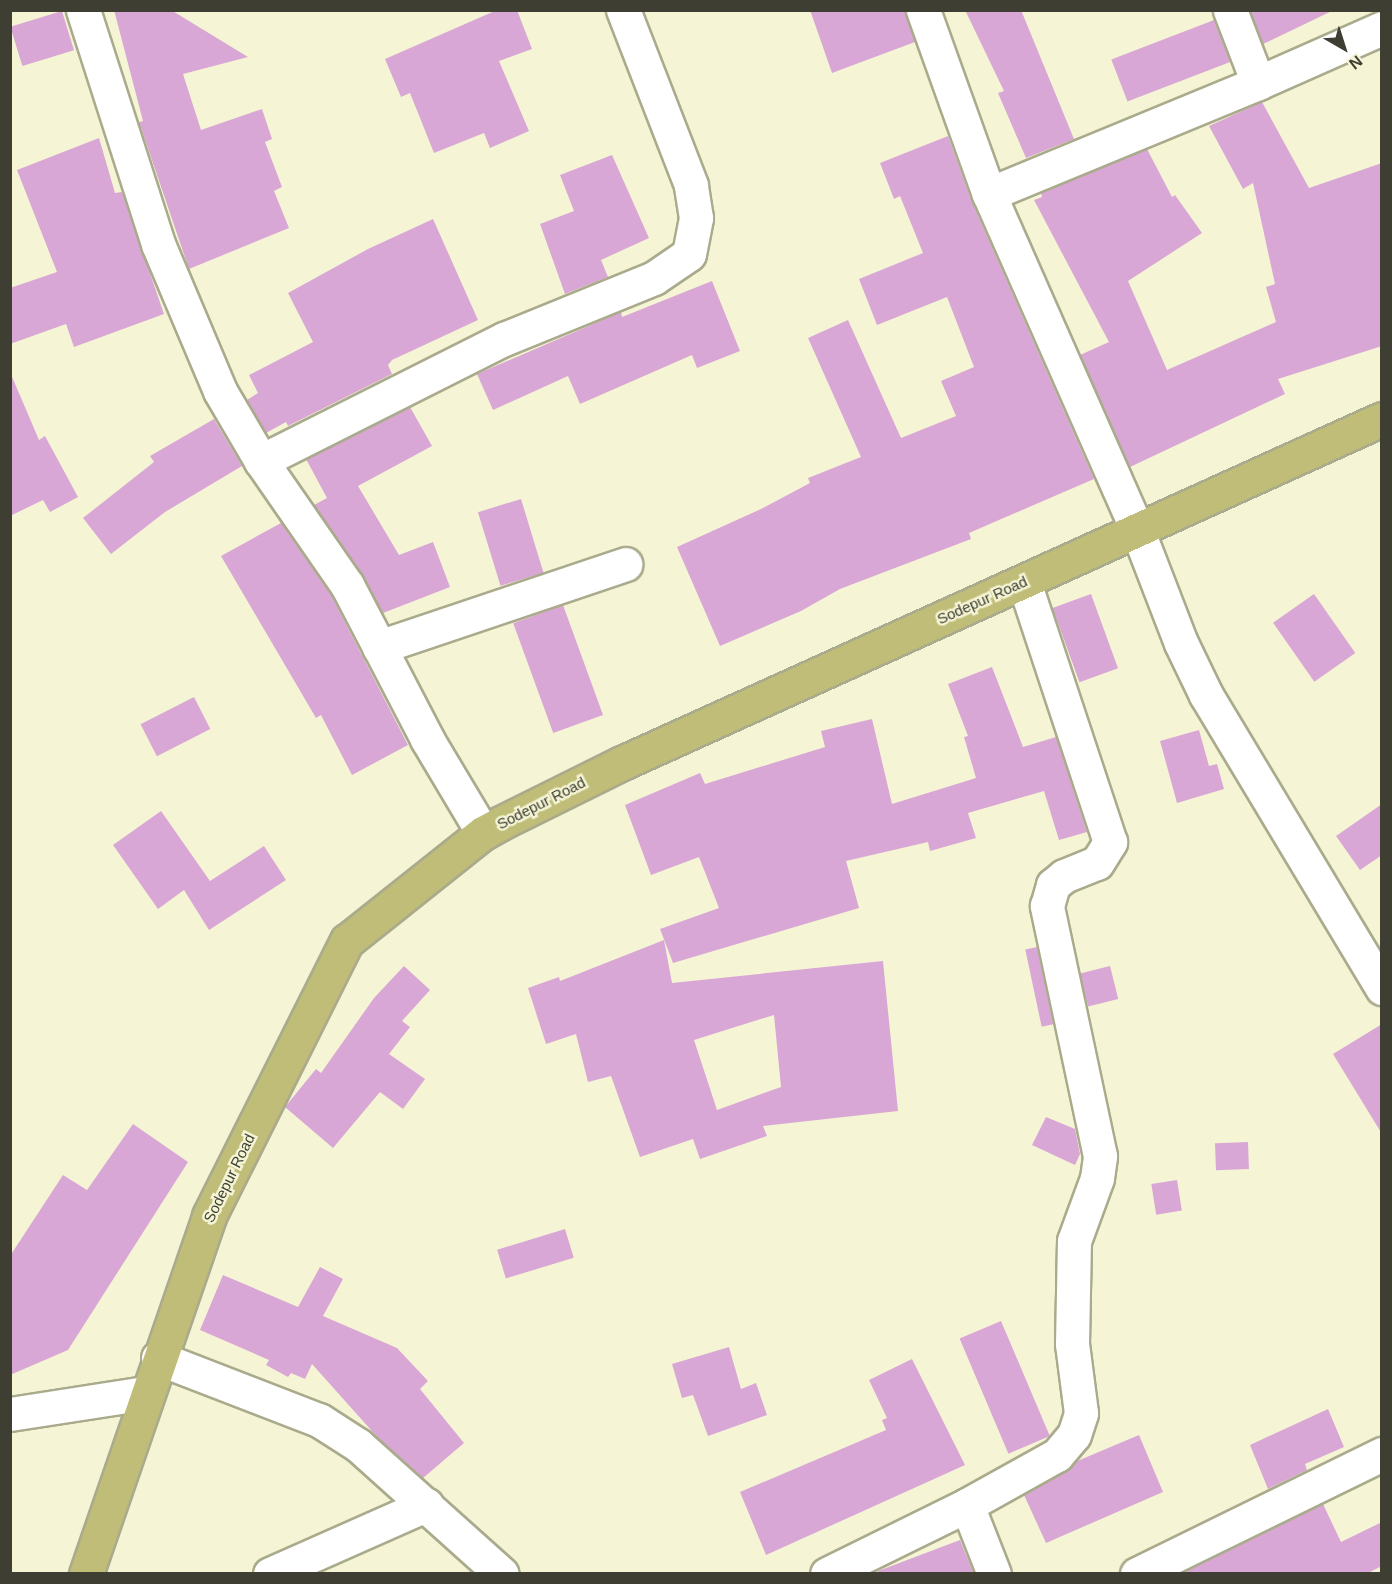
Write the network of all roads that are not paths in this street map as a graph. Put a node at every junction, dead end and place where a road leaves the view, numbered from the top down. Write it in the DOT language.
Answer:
graph roads {
  1 [pos="83,10"];
  2 [pos="623,10"];
  3 [pos="923,10"];
  4 [pos="1230,10"];
  5 [pos="1382,27"];
  6 [pos="1258,83"];
  7 [pos="989,194"];
  8 [pos="1381,420"];
  9 [pos="261,461"];
  10 [pos="1137,529"];
  11 [pos="625,564"];
  12 [pos="1024,582"];
  13 [pos="379,647"];
  14 [pos="483,833"];
  15 [pos="1382,987"];
  16 [pos="158,1358"];
  17 [pos="146,1393"];
  18 [pos="10,1414"];
  19 [pos="1382,1454"];
  20 [pos="967,1505"];
  21 [pos="426,1506"];
  22 [pos="86,1574"];
  23 [pos="270,1574"];
  24 [pos="502,1574"];
  25 [pos="826,1574"];
  26 [pos="994,1574"];
  27 [pos="1137,1574"];
  1 -- 9 [label="street"];
  2 -- 9 [label="street"];
  3 -- 7 [label="street"];
  4 -- 6 [label="street"];
  5 -- 6 [label="street"];
  6 -- 7 [label="street"];
  7 -- 10 [label="street"];
  8 -- 10 [label="main road, Sodepur Road"];
  9 -- 13 [label="street"];
  10 -- 12 [label="main road, Sodepur Road"];
  10 -- 15 [label="street"];
  11 -- 13 [label="street"];
  12 -- 14 [label="main road, Sodepur Road"];
  12 -- 20 [label="street"];
  13 -- 14 [label="street"];
  14 -- 16 [label="main road, Sodepur Road"];
  16 -- 17 [label="main road, Sodepur Road"];
  16 -- 21 [label="street"];
  17 -- 18 [label="street"];
  17 -- 22 [label="main road, Sodepur Road"];
  19 -- 27 [label="street"];
  20 -- 25 [label="street"];
  20 -- 26 [label="street"];
  21 -- 23 [label="street"];
  21 -- 24 [label="street"];
}
